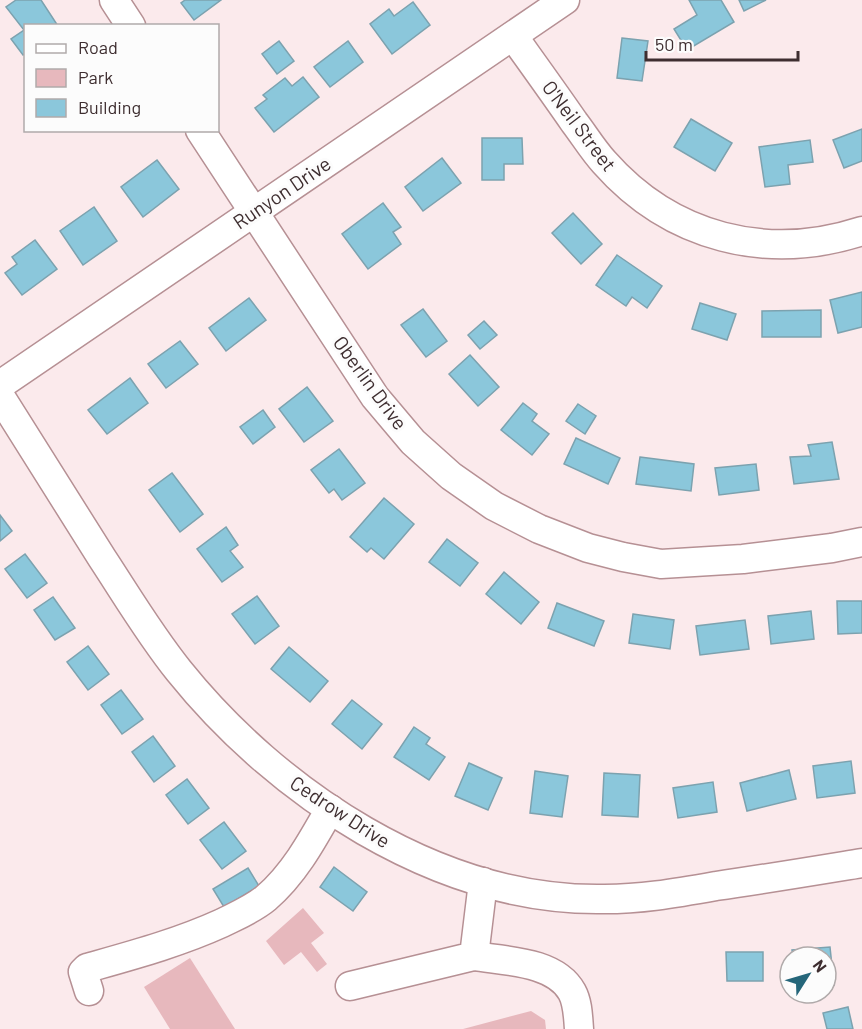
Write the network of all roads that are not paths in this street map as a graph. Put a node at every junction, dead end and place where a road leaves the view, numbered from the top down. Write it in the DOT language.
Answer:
graph roads {
  1 [pos="114,0"];
  2 [pos="565,0"];
  3 [pos="130,24"];
  4 [pos="513,36"];
  5 [pos="201,132"];
  6 [pos="254,212"];
  7 [pos="862,231"];
  8 [pos="0,385"];
  9 [pos="0,396"];
  10 [pos="862,542"];
  11 [pos="330,809"];
  12 [pos="862,863"];
  13 [pos="483,882"];
  14 [pos="474,956"];
  15 [pos="350,987"];
  16 [pos="89,991"];
  17 [pos="579,1029"];
  1 -- 3 [label="street"];
  2 -- 4 [label="street, Runyon Drive"];
  4 -- 6 [label="street, Runyon Drive"];
  4 -- 7 [label="street, O'Neil Street"];
  5 -- 6 [label="street, Oberlin Drive"];
  6 -- 8 [label="street, Runyon Drive"];
  6 -- 10 [label="street, Oberlin Drive"];
  9 -- 11 [label="street, Cedrow Drive"];
  11 -- 13 [label="street, Cedrow Drive"];
  11 -- 16 [label="street"];
  12 -- 13 [label="street, Cedrow Drive"];
  13 -- 14 [label="street"];
  14 -- 15 [label="street"];
  14 -- 17 [label="street"];
}
